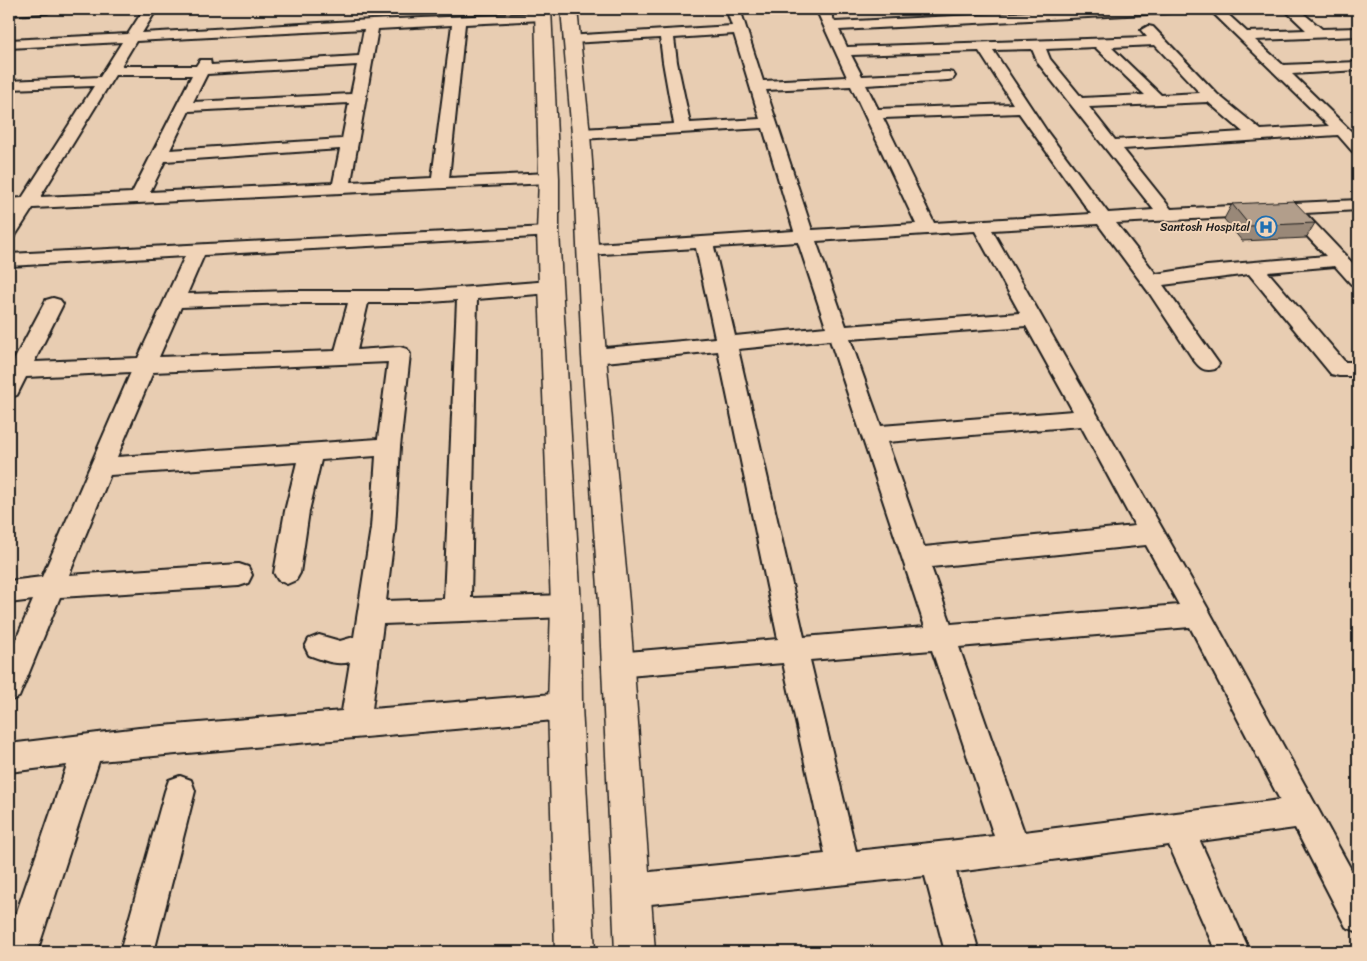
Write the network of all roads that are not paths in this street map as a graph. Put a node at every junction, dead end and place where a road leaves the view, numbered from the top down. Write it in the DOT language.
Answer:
graph roads {
  1 [pos="47,9"];
  2 [pos="150,9"];
  3 [pos="569,9"];
  4 [pos="733,9"];
  5 [pos="822,9"];
  6 [pos="1166,9"];
  7 [pos="1215,9"];
  8 [pos="1290,9"];
  9 [pos="9,11"];
  10 [pos="1129,11"];
  11 [pos="543,12"];
  12 [pos="458,20"];
  13 [pos="372,24"];
  14 [pos="829,26"];
  15 [pos="740,30"];
  16 [pos="1358,32"];
  17 [pos="667,34"];
  18 [pos="1319,34"];
  19 [pos="1244,36"];
  20 [pos="132,37"];
  21 [pos="571,39"];
  22 [pos="1159,41"];
  23 [pos="1099,43"];
  24 [pos="9,44"];
  25 [pos="1037,45"];
  26 [pos="983,46"];
  27 [pos="842,51"];
  28 [pos="366,60"];
  29 [pos="1358,66"];
  30 [pos="204,67"];
  31 [pos="1279,70"];
  32 [pos="107,76"];
  33 [pos="948,76"];
  34 [pos="857,80"];
  35 [pos="9,85"];
  36 [pos="758,86"];
  37 [pos="1212,96"];
  38 [pos="358,98"];
  39 [pos="1157,99"];
  40 [pos="1079,103"];
  41 [pos="183,107"];
  42 [pos="1024,108"];
  43 [pos="874,114"];
  44 [pos="770,123"];
  45 [pos="684,128"];
  46 [pos="1342,130"];
  47 [pos="581,134"];
  48 [pos="1258,136"];
  49 [pos="350,143"];
  50 [pos="1111,145"];
  51 [pos="1358,148"];
  52 [pos="159,156"];
  53 [pos="549,178"];
  54 [pos="440,184"];
  55 [pos="341,188"];
  56 [pos="138,198"];
  57 [pos="17,204"];
  58 [pos="1358,205"];
  59 [pos="1290,208"];
  60 [pos="1167,215"];
  61 [pos="1102,219"];
  62 [pos="981,226"];
  63 [pos="928,229"];
  64 [pos="9,232"];
  65 [pos="548,232"];
  66 [pos="805,236"];
  67 [pos="704,242"];
  68 [pos="588,249"];
  69 [pos="197,250"];
  70 [pos="9,260"];
  71 [pos="1340,260"];
  72 [pos="1254,268"];
  73 [pos="1358,280"];
  74 [pos="1150,281"];
  75 [pos="550,287"];
  76 [pos="466,293"];
  77 [pos="360,296"];
  78 [pos="174,301"];
  79 [pos="54,304"];
  80 [pos="1033,319"];
  81 [pos="838,333"];
  82 [pos="726,344"];
  83 [pos="594,356"];
  84 [pos="344,358"];
  85 [pos="145,363"];
  86 [pos="1208,364"];
  87 [pos="1358,369"];
  88 [pos="14,371"];
  89 [pos="9,390"];
  90 [pos="1088,418"];
  91 [pos="873,435"];
  92 [pos="388,447"];
  93 [pos="311,451"];
  94 [pos="101,467"];
  95 [pos="1153,534"];
  96 [pos="914,558"];
  97 [pos="287,573"];
  98 [pos="239,575"];
  99 [pos="51,587"];
  100 [pos="9,592"];
  101 [pos="566,606"];
  102 [pos="457,611"];
  103 [pos="370,613"];
  104 [pos="1198,615"];
  105 [pos="942,638"];
  106 [pos="366,646"];
  107 [pos="319,647"];
  108 [pos="794,651"];
  109 [pos="616,665"];
  110 [pos="9,688"];
  111 [pos="565,706"];
  112 [pos="355,724"];
  113 [pos="88,748"];
  114 [pos="9,758"];
  115 [pos="180,791"];
  116 [pos="1303,812"];
  117 [pos="1178,828"];
  118 [pos="1014,849"];
  119 [pos="936,859"];
  120 [pos="844,868"];
  121 [pos="631,890"];
  122 [pos="1358,914"];
  123 [pos="20,952"];
  124 [pos="137,952"];
  125 [pos="574,952"];
  126 [pos="636,952"];
  127 [pos="962,952"];
  128 [pos="1233,952"];
  1 -- 9 [label="street"];
  2 -- 20 [label="street"];
  3 -- 21 [label="street"];
  4 -- 15 [label="street"];
  5 -- 14 [label="street"];
  6 -- 10 [label="street"];
  7 -- 19 [label="street"];
  8 -- 18 [label="street"];
  10 -- 14 [label="street"];
  10 -- 22 [label="street"];
  11 -- 12 [label="street"];
  11 -- 53 [label="street"];
  12 -- 13 [label="street"];
  12 -- 54 [label="street"];
  13 -- 20 [label="street"];
  13 -- 28 [label="street"];
  14 -- 27 [label="street"];
  15 -- 17 [label="street"];
  15 -- 36 [label="street"];
  16 -- 18 [label="street"];
  17 -- 21 [label="street"];
  17 -- 45 [label="street"];
  18 -- 19 [label="street"];
  19 -- 31 [label="street"];
  20 -- 24 [label="street"];
  20 -- 32 [label="street"];
  21 -- 47 [label="street"];
  22 -- 23 [label="street"];
  22 -- 37 [label="street"];
  23 -- 25 [label="street"];
  23 -- 39 [label="street"];
  25 -- 26 [label="street"];
  25 -- 40 [label="street"];
  26 -- 27 [label="street"];
  26 -- 42 [label="street"];
  27 -- 34 [label="street"];
  28 -- 30 [label="street"];
  28 -- 38 [label="street"];
  29 -- 31 [label="street"];
  30 -- 32 [label="street"];
  30 -- 41 [label="street"];
  31 -- 46 [label="street"];
  32 -- 35 [label="street"];
  32 -- 57 [label="street"];
  33 -- 34 [label="street"];
  34 -- 36 [label="street"];
  34 -- 43 [label="street"];
  36 -- 44 [label="street"];
  37 -- 39 [label="street"];
  37 -- 48 [label="street"];
  38 -- 41 [label="street"];
  38 -- 49 [label="street"];
  39 -- 40 [label="street"];
  40 -- 50 [label="street"];
  41 -- 52 [label="street"];
  42 -- 43 [label="street"];
  42 -- 61 [label="street"];
  43 -- 63 [label="street"];
  44 -- 45 [label="street"];
  44 -- 66 [label="street"];
  45 -- 47 [label="street"];
  46 -- 48 [label="street"];
  46 -- 51 [label="street"];
  47 -- 68 [label="street"];
  48 -- 50 [label="street"];
  49 -- 52 [label="street"];
  49 -- 55 [label="street"];
  50 -- 60 [label="street"];
  52 -- 56 [label="street"];
  53 -- 54 [label="street"];
  53 -- 65 [label="street"];
  54 -- 55 [label="street"];
  55 -- 56 [label="street"];
  56 -- 57 [label="street"];
  57 -- 64 [label="street"];
  58 -- 59 [label="street"];
  59 -- 60 [label="street"];
  59 -- 71 [label="street"];
  60 -- 61 [label="street"];
  61 -- 62 [label="street"];
  61 -- 74 [label="street"];
  62 -- 63 [label="street"];
  62 -- 80 [label="street"];
  63 -- 66 [label="street"];
  65 -- 69 [label="street"];
  65 -- 75 [label="street"];
  66 -- 67 [label="street"];
  66 -- 81 [label="street"];
  67 -- 68 [label="street"];
  67 -- 82 [label="street"];
  68 -- 83 [label="street"];
  69 -- 70 [label="street"];
  69 -- 78 [label="street"];
  71 -- 72 [label="street"];
  71 -- 73 [label="street"];
  72 -- 74 [label="street"];
  72 -- 87 [label="street"];
  74 -- 86 [label="street"];
  75 -- 76 [label="street"];
  75 -- 101 [label="street"];
  76 -- 77 [label="street"];
  76 -- 102 [label="street"];
  77 -- 78 [label="street"];
  77 -- 84 [label="street"];
  78 -- 85 [label="street"];
  79 -- 88 [label="street"];
  80 -- 81 [label="street"];
  80 -- 90 [label="street"];
  81 -- 82 [label="street"];
  81 -- 91 [label="street"];
  82 -- 83 [label="street"];
  82 -- 108 [label="street"];
  83 -- 109 [label="street"];
  84 -- 85 [label="street"];
  84 -- 92 [label="street"];
  85 -- 88 [label="street"];
  85 -- 94 [label="street"];
  88 -- 89 [label="street"];
  90 -- 91 [label="street"];
  90 -- 95 [label="street"];
  91 -- 96 [label="street"];
  92 -- 93 [label="street"];
  92 -- 103 [label="street"];
  93 -- 94 [label="street"];
  93 -- 97 [label="street"];
  94 -- 99 [label="street"];
  95 -- 96 [label="street"];
  95 -- 104 [label="street"];
  96 -- 105 [label="street"];
  98 -- 99 [label="street"];
  99 -- 100 [label="street"];
  99 -- 110 [label="street"];
  101 -- 102 [label="street"];
  101 -- 111 [label="street"];
  102 -- 103 [label="street"];
  103 -- 106 [label="street"];
  104 -- 105 [label="street"];
  104 -- 116 [label="street"];
  105 -- 108 [label="street"];
  105 -- 118 [label="street"];
  106 -- 107 [label="street"];
  106 -- 112 [label="street"];
  108 -- 109 [label="street"];
  108 -- 120 [label="street"];
  109 -- 121 [label="street"];
  111 -- 112 [label="street"];
  111 -- 125 [label="street"];
  112 -- 113 [label="street"];
  113 -- 114 [label="street"];
  113 -- 123 [label="street"];
  115 -- 124 [label="street"];
  116 -- 117 [label="street"];
  116 -- 122 [label="street"];
  117 -- 118 [label="street"];
  117 -- 128 [label="street"];
  118 -- 119 [label="street"];
  119 -- 120 [label="street"];
  119 -- 127 [label="street"];
  120 -- 121 [label="street"];
  121 -- 126 [label="street"];
}
